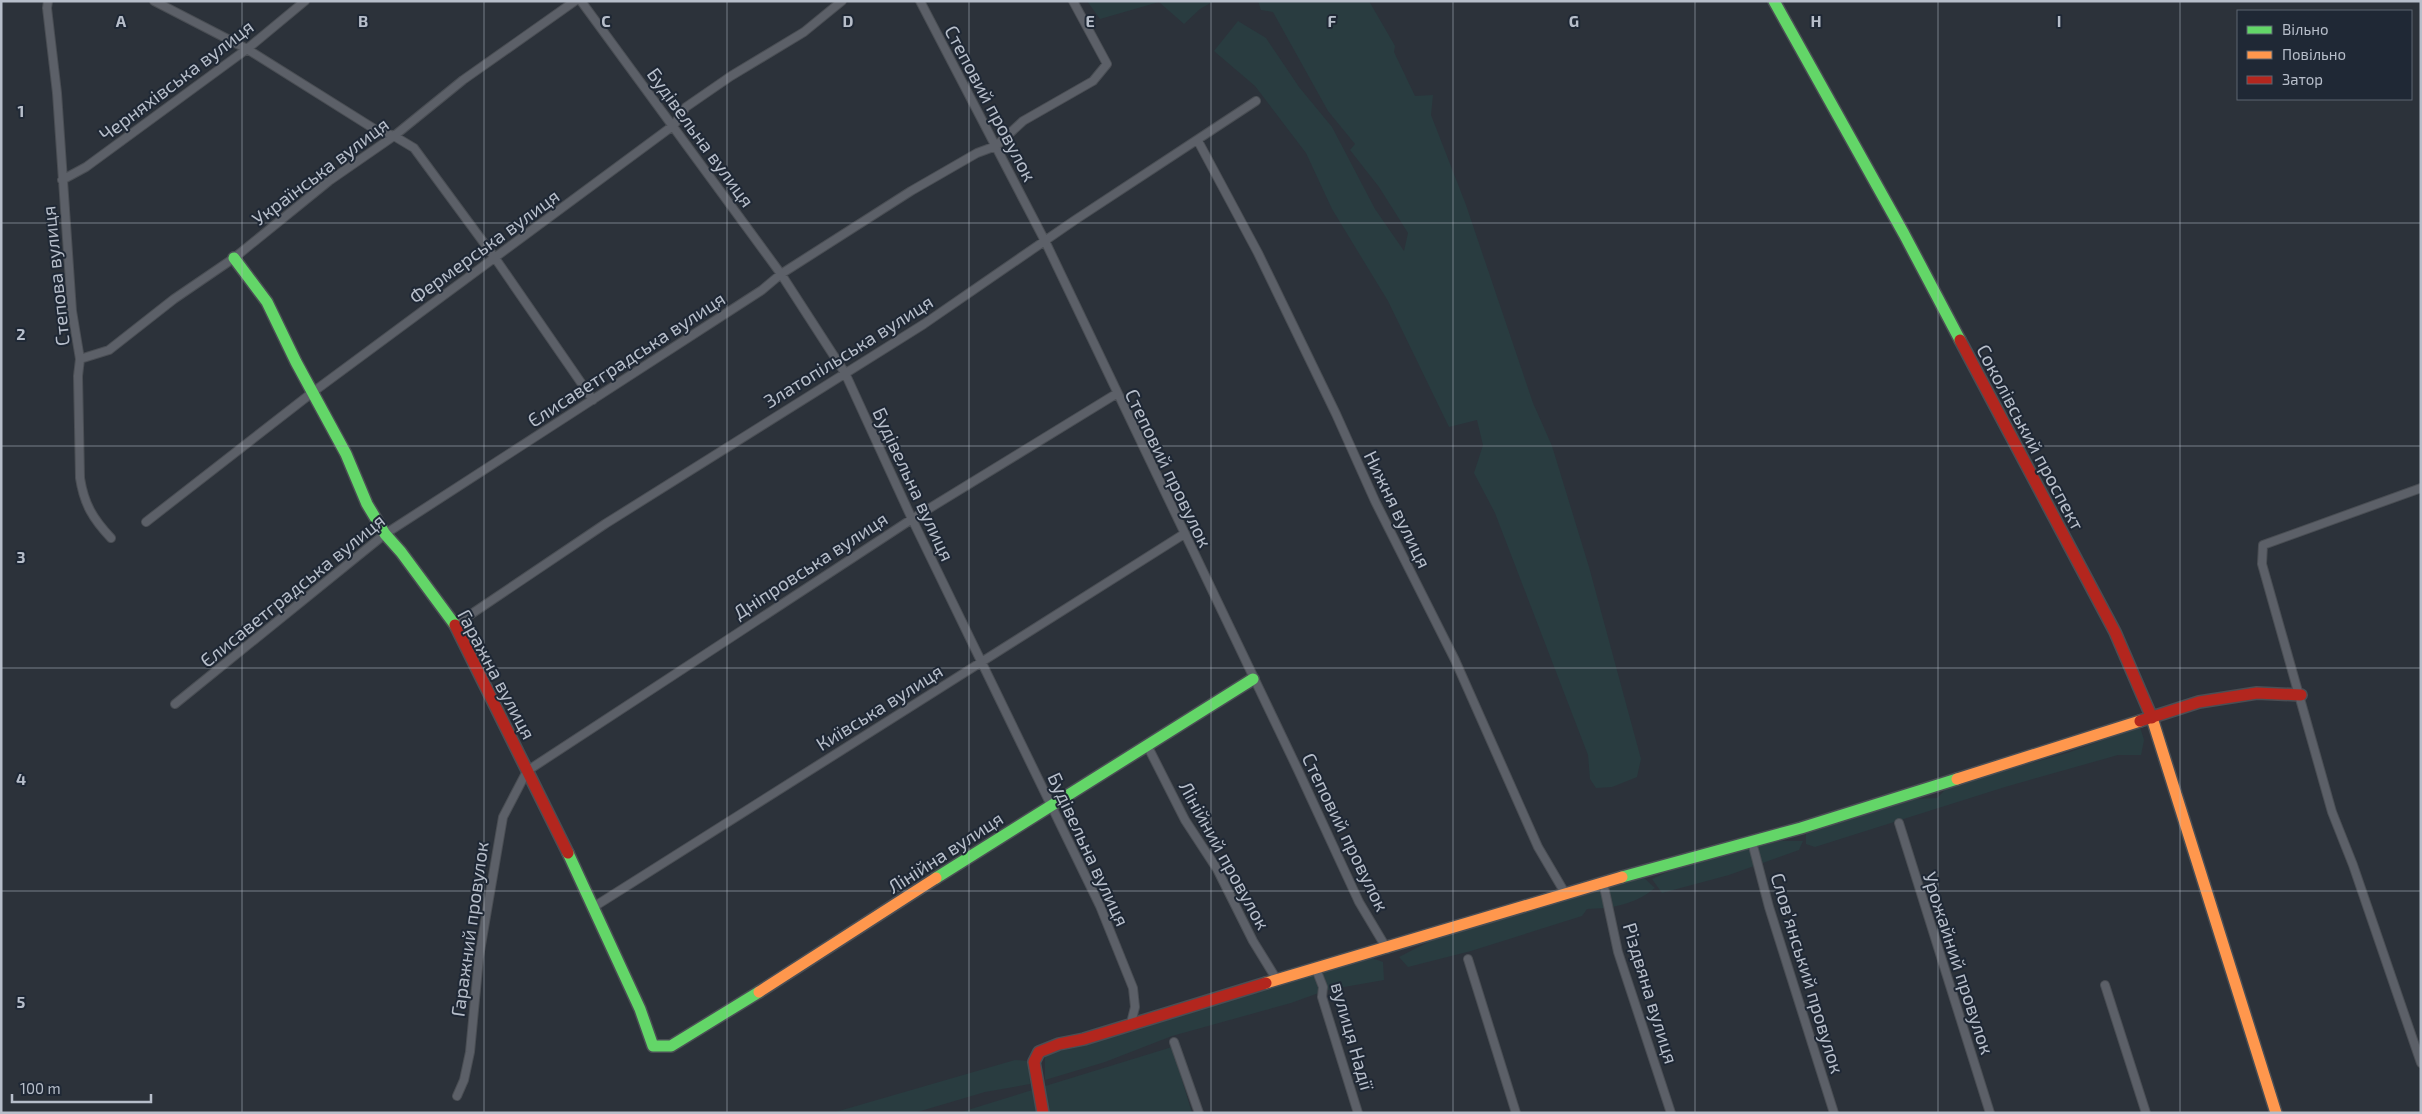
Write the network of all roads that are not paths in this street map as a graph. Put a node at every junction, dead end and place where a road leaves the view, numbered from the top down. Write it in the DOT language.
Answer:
graph roads {
  1 [pos="154,1"];
  2 [pos="305,1"];
  3 [pos="575,1"];
  4 [pos="581,1"];
  5 [pos="842,1"];
  6 [pos="920,1"];
  7 [pos="1073,1"];
  8 [pos="1774,1"];
  9 [pos="46,3"];
  10 [pos="248,49"];
  11 [pos="1256,101"];
  12 [pos="674,125"];
  13 [pos="394,136"];
  14 [pos="1198,141"];
  15 [pos="996,146"];
  16 [pos="62,180"];
  17 [pos="1044,242"];
  18 [pos="234,258"];
  19 [pos="495,258"];
  20 [pos="781,274"];
  21 [pos="80,359"];
  22 [pos="846,374"];
  23 [pos="313,392"];
  24 [pos="1116,394"];
  25 [pos="593,400"];
  26 [pos="2421,488"];
  27 [pos="912,519"];
  28 [pos="146,522"];
  29 [pos="385,534"];
  30 [pos="1184,534"];
  31 [pos="111,538"];
  32 [pos="455,625"];
  33 [pos="981,661"];
  34 [pos="1253,679"];
  35 [pos="2301,695"];
  36 [pos="175,704"];
  37 [pos="2152,716"];
  38 [pos="1147,745"];
  39 [pos="527,771"];
  40 [pos="1052,804"];
  41 [pos="1899,823"];
  42 [pos="1752,842"];
  43 [pos="1603,882"];
  44 [pos="1565,893"];
  45 [pos="592,908"];
  46 [pos="1387,949"];
  47 [pos="1468,959"];
  48 [pos="1316,969"];
  49 [pos="1277,980"];
  50 [pos="2105,985"];
  51 [pos="1130,1023"];
  52 [pos="1174,1042"];
  53 [pos="654,1046"];
  54 [pos="2421,1063"];
  55 [pos="458,1096"];
  56 [pos="1043,1113"];
  57 [pos="1199,1113"];
  58 [pos="1358,1113"];
  59 [pos="1516,1113"];
  60 [pos="1671,1113"];
  61 [pos="1834,1113"];
  62 [pos="1990,1113"];
  63 [pos="2146,1113"];
  64 [pos="2276,1113"];
  1 -- 10 [label="street"];
  2 -- 10 [label="street, Черняхівська вулиця"];
  3 -- 13 [label="street, Українська вулиця"];
  4 -- 12 [label="street, Будівельна вулиця"];
  5 -- 12 [label="street, Фермерська вулиця"];
  6 -- 15 [label="street, Степовий провулок"];
  7 -- 15 [label="street, Єлисаветградська вулиця"];
  8 -- 37 [label="street, Соколівський проспект"];
  9 -- 16 [label="street, Степова вулиця"];
  10 -- 13 [label="street"];
  10 -- 16 [label="street, Черняхівська вулиця"];
  11 -- 14 [label="street, Златопільська вулиця"];
  12 -- 19 [label="street, Фермерська вулиця"];
  12 -- 20 [label="street, Будівельна вулиця"];
  13 -- 18 [label="street, Українська вулиця"];
  13 -- 19 [label="street"];
  14 -- 17 [label="street, Златопільська вулиця"];
  14 -- 44 [label="street, Нижня вулиця"];
  15 -- 17 [label="street, Степовий провулок"];
  15 -- 20 [label="street, Єлисаветградська вулиця"];
  16 -- 21 [label="street, Степова вулиця"];
  17 -- 22 [label="street, Златопільська вулиця"];
  17 -- 24 [label="street, Степовий провулок"];
  18 -- 21 [label="street, Українська вулиця"];
  18 -- 23 [label="street, Гаражна вулиця"];
  19 -- 23 [label="street, Фермерська вулиця"];
  19 -- 25 [label="street"];
  20 -- 22 [label="street, Будівельна вулиця"];
  20 -- 25 [label="street, Єлисаветградська вулиця"];
  21 -- 31 [label="street, Степова вулиця"];
  22 -- 27 [label="street, Будівельна вулиця"];
  22 -- 32 [label="street, Златопільська вулиця"];
  23 -- 28 [label="street, Фермерська вулиця"];
  23 -- 29 [label="street, Гаражна вулиця"];
  24 -- 27 [label="street, Дніпровська вулиця"];
  24 -- 30 [label="street, Степовий провулок"];
  25 -- 29 [label="street, Єлисаветградська вулиця"];
  26 -- 35 [label="street"];
  27 -- 33 [label="street, Будівельна вулиця"];
  27 -- 39 [label="street, Дніпровська вулиця"];
  29 -- 32 [label="street, Гаражна вулиця"];
  29 -- 36 [label="street, Єлисаветградська вулиця"];
  30 -- 33 [label="street, Київська вулиця"];
  30 -- 34 [label="street, Степовий провулок"];
  32 -- 39 [label="street, Гаражна вулиця"];
  33 -- 40 [label="street, Будівельна вулиця"];
  33 -- 45 [label="street, Київська вулиця"];
  34 -- 38 [label="street, Лінійна вулиця"];
  34 -- 46 [label="street, Степовий провулок"];
  35 -- 37 [label="street"];
  35 -- 54 [label="street"];
  37 -- 42 [label="street"];
  37 -- 64 [label="street, Соколівський проспект"];
  38 -- 40 [label="street, Лінійна вулиця"];
  38 -- 49 [label="street, Лінійний провулок"];
  39 -- 45 [label="street, Гаражна вулиця"];
  39 -- 55 [label="street, Гаражний провулок"];
  40 -- 51 [label="street, Будівельна вулиця"];
  40 -- 53 [label="street, Лінійна вулиця"];
  41 -- 62 [label="street, Урожайний провулок"];
  42 -- 43 [label="street"];
  42 -- 61 [label="street, Словʼянський провулок"];
  43 -- 44 [label="street"];
  43 -- 60 [label="street, Різдвяна вулиця"];
  44 -- 46 [label="street"];
  45 -- 53 [label="street, Гаражна вулиця"];
  46 -- 48 [label="street"];
  47 -- 59 [label="street"];
  48 -- 49 [label="street"];
  48 -- 58 [label="street, вулиця Надії"];
  49 -- 51 [label="street"];
  50 -- 63 [label="street"];
  51 -- 56 [label="street"];
  52 -- 57 [label="street"];
}
